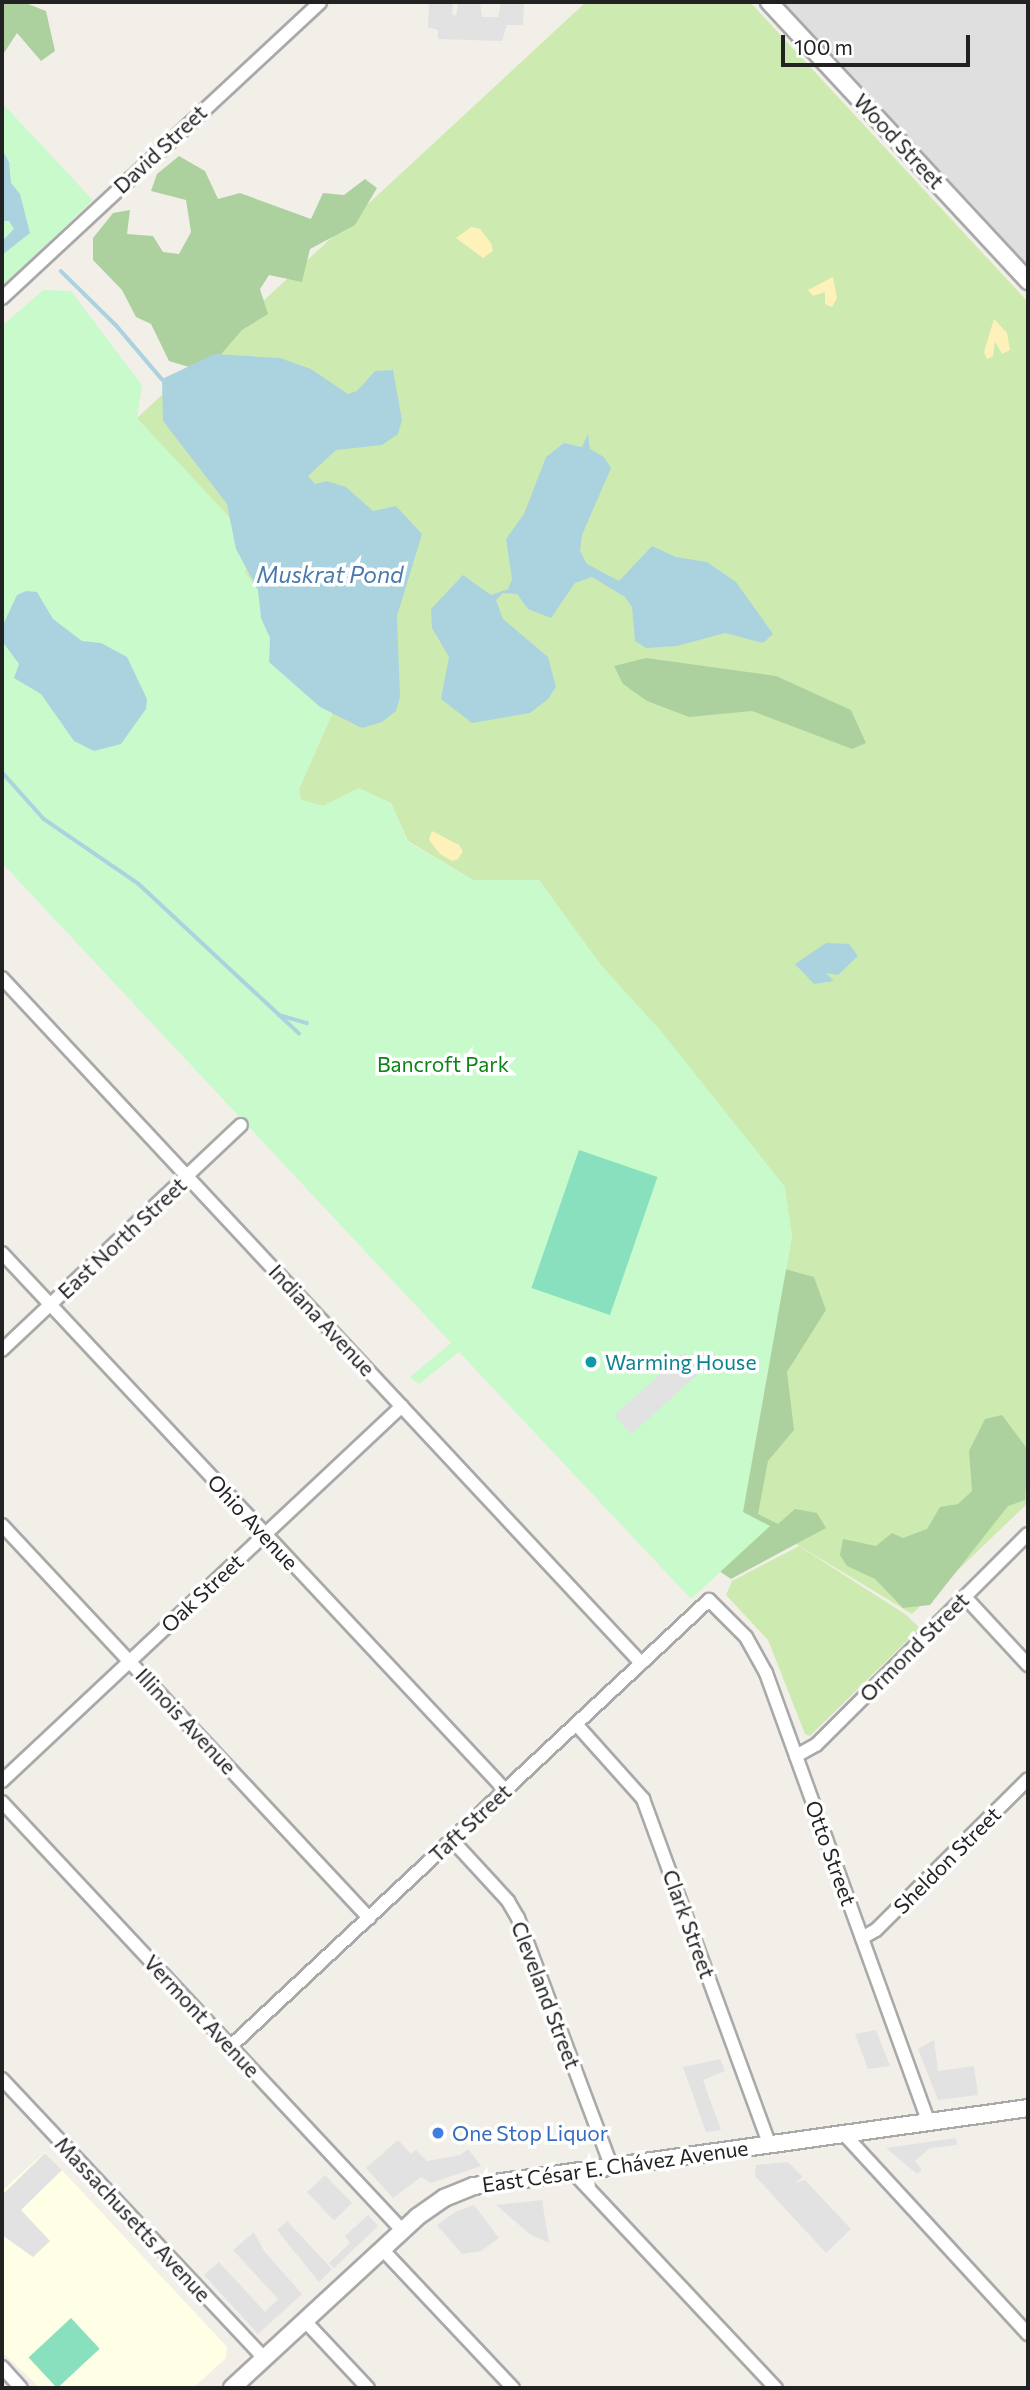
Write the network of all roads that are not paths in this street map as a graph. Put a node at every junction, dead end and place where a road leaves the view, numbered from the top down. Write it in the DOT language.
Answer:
graph roads {
  1 [pos="320,2"];
  2 [pos="769,2"];
  3 [pos="1028,281"];
  4 [pos="2,298"];
  5 [pos="2,978"];
  6 [pos="241,1125"];
  7 [pos="187,1176"];
  8 [pos="2,1252"];
  9 [pos="50,1305"];
  10 [pos="2,1350"];
  11 [pos="402,1406"];
  12 [pos="2,1525"];
  13 [pos="265,1534"];
  14 [pos="1028,1534"];
  15 [pos="965,1597"];
  16 [pos="709,1600"];
  17 [pos="130,1661"];
  18 [pos="640,1663"];
  19 [pos="1028,1665"];
  20 [pos="576,1724"];
  21 [pos="796,1756"];
  22 [pos="1028,1779"];
  23 [pos="2,1781"];
  24 [pos="505,1790"];
  25 [pos="2,1802"];
  26 [pos="452,1840"];
  27 [pos="369,1918"];
  28 [pos="862,1938"];
  29 [pos="231,2046"];
  30 [pos="2,2079"];
  31 [pos="1028,2108"];
  32 [pos="928,2121"];
  33 [pos="844,2134"];
  34 [pos="769,2144"];
  35 [pos="611,2166"];
  36 [pos="572,2171"];
  37 [pos="402,2230"];
  38 [pos="382,2249"];
  39 [pos="305,2321"];
  40 [pos="1028,2334"];
  41 [pos="265,2359"];
  42 [pos="2,2367"];
  43 [pos="22,2388"];
  44 [pos="232,2388"];
  45 [pos="369,2388"];
  46 [pos="513,2388"];
  47 [pos="776,2388"];
  1 -- 4 [label="street, David Street"];
  2 -- 3 [label="street, Wood Street"];
  5 -- 7 [label="street, Indiana Avenue"];
  6 -- 7 [label="street, East North Street"];
  7 -- 9 [label="street, East North Street"];
  7 -- 11 [label="street, Indiana Avenue"];
  8 -- 9 [label="street, Ohio Avenue"];
  9 -- 10 [label="street, East North Street"];
  9 -- 13 [label="street, Ohio Avenue"];
  11 -- 13 [label="street, Oak Street"];
  11 -- 18 [label="street, Indiana Avenue"];
  12 -- 17 [label="street, Illinois Avenue"];
  13 -- 17 [label="street, Oak Street"];
  13 -- 24 [label="street, Ohio Avenue"];
  14 -- 15 [label="street, Ormond Street"];
  15 -- 19 [label="street"];
  15 -- 21 [label="street, Ormond Street"];
  16 -- 18 [label="street, Taft Street"];
  16 -- 21 [label="street, Otto Street"];
  17 -- 23 [label="street, Oak Street"];
  17 -- 27 [label="street, Illinois Avenue"];
  18 -- 20 [label="street, Taft Street"];
  20 -- 24 [label="street, Taft Street"];
  20 -- 34 [label="street, Clark Street"];
  21 -- 28 [label="street, Otto Street"];
  22 -- 28 [label="street, Sheldon Street"];
  24 -- 26 [label="street, Taft Street"];
  25 -- 29 [label="street, Vermont Avenue"];
  26 -- 27 [label="street, Taft Street"];
  26 -- 35 [label="street, Cleveland Street"];
  27 -- 29 [label="street, Taft Street"];
  28 -- 32 [label="street, Otto Street"];
  29 -- 37 [label="street, Vermont Avenue"];
  30 -- 41 [label="street, Massachusetts Avenue"];
  31 -- 32 [label="street, East César E. Chávez Avenue"];
  32 -- 33 [label="street, East César E. Chávez Avenue"];
  33 -- 34 [label="street, East César E. Chávez Avenue"];
  33 -- 40 [label="street"];
  34 -- 35 [label="street, East César E. Chávez Avenue"];
  35 -- 36 [label="street, East César E. Chávez Avenue"];
  36 -- 37 [label="street, East César E. Chávez Avenue"];
  36 -- 47 [label="street"];
  37 -- 38 [label="street, East César E. Chávez Avenue"];
  38 -- 39 [label="street, East César E. Chávez Avenue"];
  38 -- 46 [label="street"];
  39 -- 41 [label="street, East César E. Chávez Avenue"];
  39 -- 45 [label="street"];
  41 -- 44 [label="street, East César E. Chávez Avenue"];
  42 -- 43 [label="street"];
}
